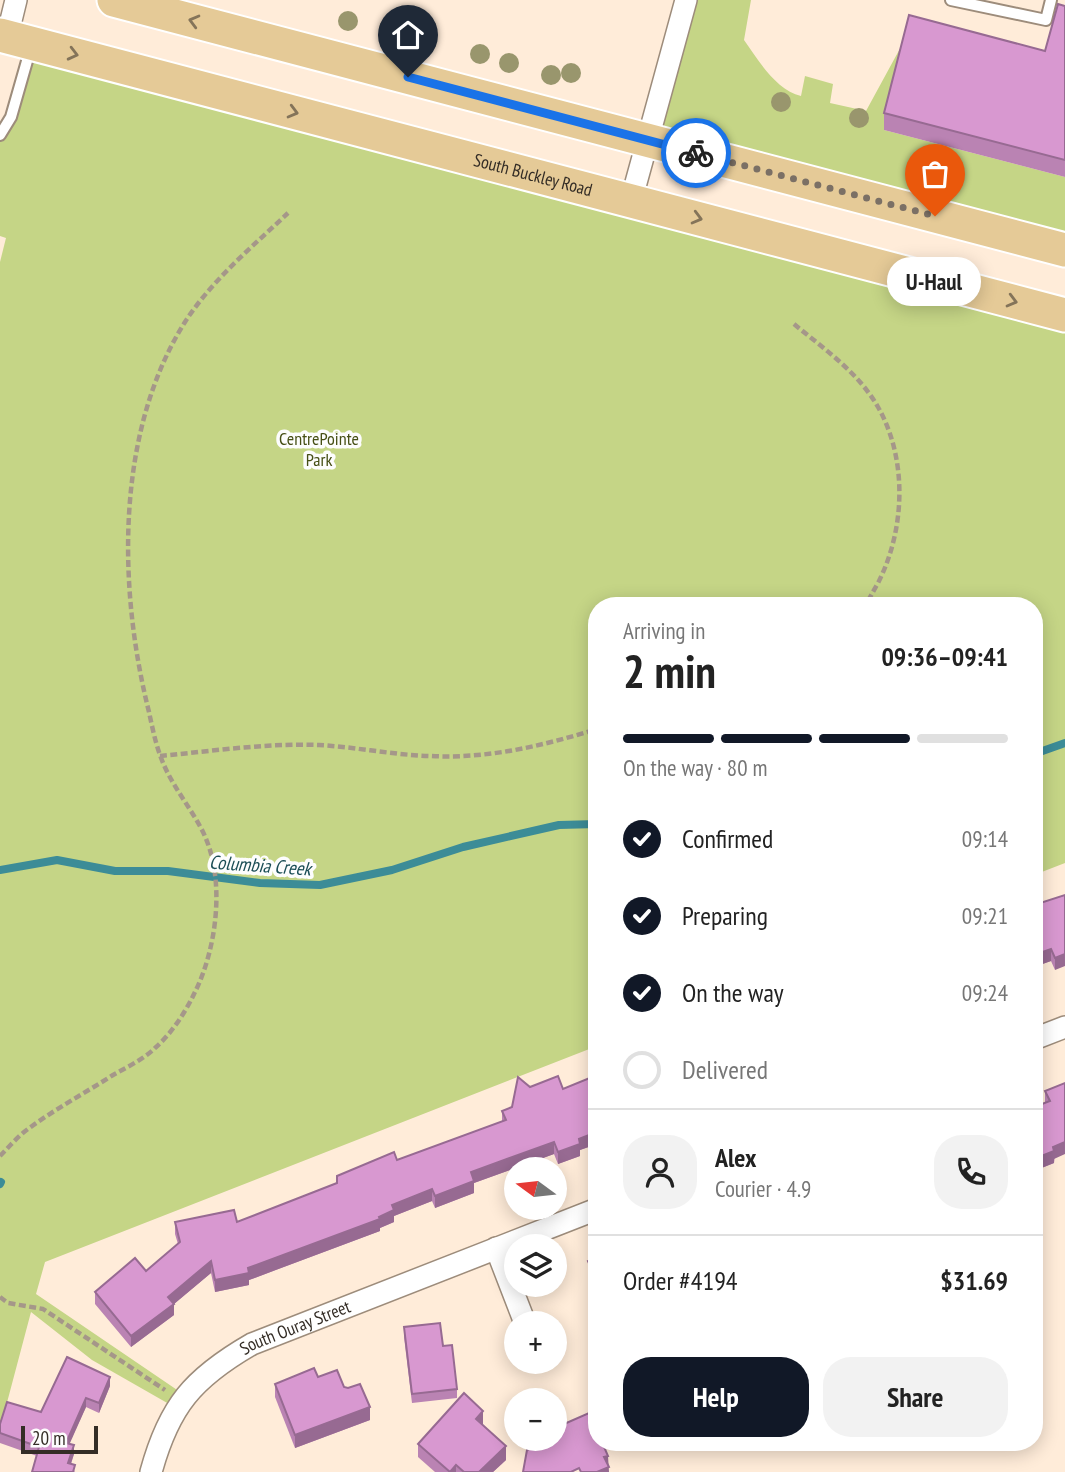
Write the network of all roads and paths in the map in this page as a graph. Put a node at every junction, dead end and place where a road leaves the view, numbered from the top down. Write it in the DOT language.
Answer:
graph roads {
  1 [pos="16,0"];
  2 [pos="114,0"];
  3 [pos="686,0"];
  4 [pos="951,0"];
  5 [pos="1051,0"];
  6 [pos="13,39"];
  7 [pos="6,115"];
  8 [pos="0,135"];
  9 [pos="648,140"];
  10 [pos="631,201"];
  11 [pos="288,213"];
  12 [pos="1065,250"];
  13 [pos="1065,315"];
  14 [pos="794,324"];
  15 [pos="869,597"];
  16 [pos="588,732"];
  17 [pos="160,756"];
  18 [pos="1065,1027"];
  19 [pos="1043,1036"];
  20 [pos="0,1156"];
  21 [pos="588,1212"];
  22 [pos="496,1248"];
  23 [pos="0,1297"];
  24 [pos="520,1311"];
  25 [pos="182,1401"];
  26 [pos="151,1472"];
  1 -- 6 [label="street"];
  9 -- 2 [label="main road, one-way"];
  3 -- 9 [label="street"];
  4 -- 5 [label="lane"];
  6 -- 7 [label="lane"];
  6 -- 10 [label="main road, South Buckley Road, one-way"];
  7 -- 8 [label="lane"];
  9 -- 10 [label="street"];
  9 -- 12 [label="main road"];
  10 -- 13 [label="main road, South Buckley Road, one-way"];
  11 -- 17 [label="path"];
  14 -- 15 [label="path"];
  16 -- 17 [label="path"];
  17 -- 20 [label="path"];
  18 -- 19 [label="street"];
  21 -- 22 [label="street, South Ouray Street"];
  22 -- 24 [label="street"];
  22 -- 25 [label="street, South Ouray Street"];
  23 -- 25 [label="path"];
  25 -- 26 [label="street, South Ouray Street"];
}
